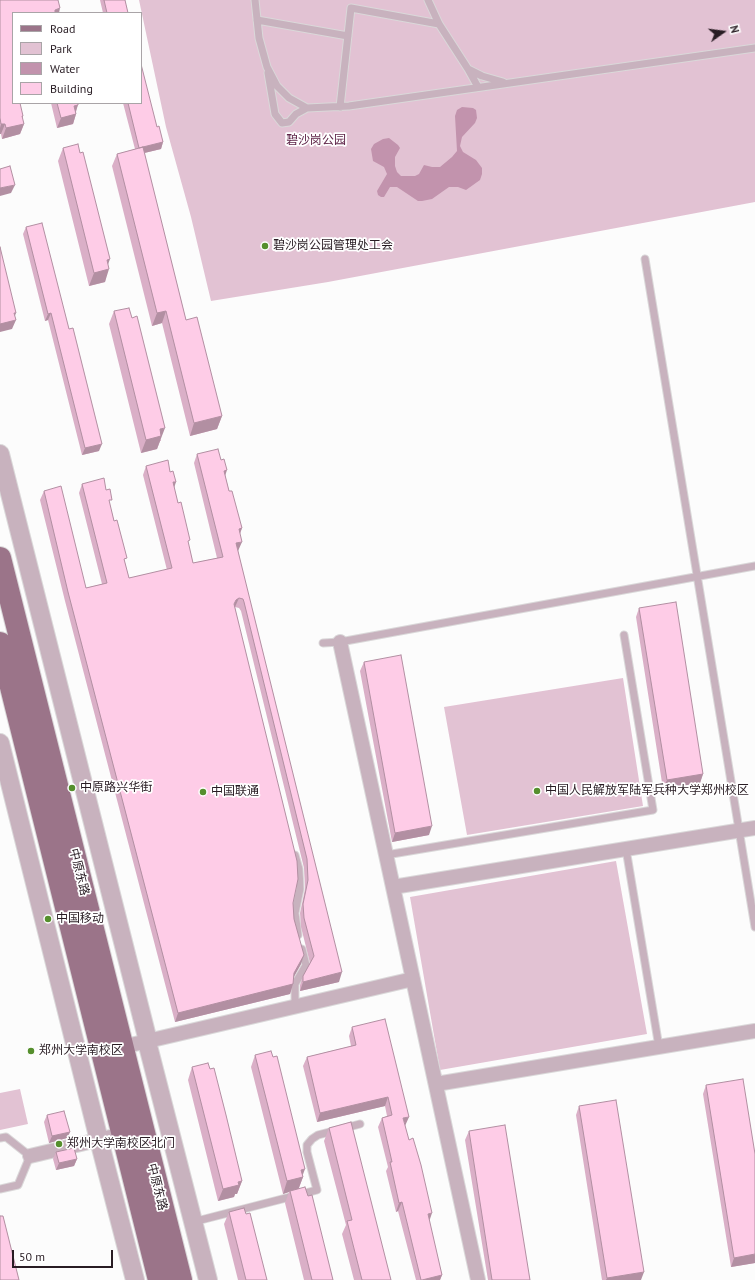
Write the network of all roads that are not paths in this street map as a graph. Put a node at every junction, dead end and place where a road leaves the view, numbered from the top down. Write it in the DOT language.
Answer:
graph roads {
  1 [pos="255,0"];
  2 [pos="428,0"];
  3 [pos="257,20"];
  4 [pos="439,24"];
  5 [pos="348,36"];
  6 [pos="755,48"];
  7 [pos="267,67"];
  8 [pos="468,69"];
  9 [pos="507,83"];
  10 [pos="478,87"];
  11 [pos="340,106"];
  12 [pos="307,108"];
  13 [pos="645,259"];
  14 [pos="0,454"];
  15 [pos="0,558"];
  16 [pos="755,566"];
  17 [pos="697,576"];
  18 [pos="624,635"];
  19 [pos="340,642"];
  20 [pos="0,643"];
  21 [pos="323,643"];
  22 [pos="0,743"];
  23 [pos="755,828"];
  24 [pos="739,830"];
  25 [pos="293,846"];
  26 [pos="626,849"];
  27 [pos="386,855"];
  28 [pos="393,888"];
  29 [pos="755,928"];
  30 [pos="413,979"];
  31 [pos="295,1006"];
  32 [pos="755,1031"];
  33 [pos="147,1042"];
  34 [pos="122,1047"];
  35 [pos="659,1047"];
  36 [pos="436,1084"];
  37 [pos="360,1124"];
  38 [pos="123,1134"];
  39 [pos="0,1138"];
  40 [pos="99,1140"];
  41 [pos="30,1156"];
  42 [pos="0,1189"];
  43 [pos="193,1222"];
  44 [pos="135,1280"];
  45 [pos="159,1280"];
  46 [pos="181,1280"];
  47 [pos="208,1280"];
  48 [pos="478,1280"];
  1 -- 3 [label="lane"];
  2 -- 4 [label="lane"];
  3 -- 5 [label="lane"];
  3 -- 7 [label="lane"];
  4 -- 5 [label="lane"];
  4 -- 8 [label="lane"];
  5 -- 11 [label="lane"];
  6 -- 9 [label="lane"];
  7 -- 12 [label="lane"];
  7 -- 12 [label="lane"];
  8 -- 9 [label="lane"];
  8 -- 10 [label="lane"];
  9 -- 10 [label="lane"];
  10 -- 11 [label="lane"];
  11 -- 12 [label="lane"];
  13 -- 17 [label="lane"];
  14 -- 33 [label="street"];
  15 -- 34 [label="main road, 中原东路"];
  16 -- 17 [label="lane"];
  17 -- 19 [label="lane"];
  17 -- 24 [label="lane"];
  18 -- 27 [label="lane"];
  19 -- 21 [label="lane"];
  19 -- 27 [label="street"];
  20 -- 38 [label="main road, 中原东路"];
  22 -- 40 [label="street"];
  23 -- 24 [label="street"];
  24 -- 26 [label="street"];
  24 -- 29 [label="lane"];
  25 -- 31 [label="lane"];
  26 -- 28 [label="street"];
  26 -- 35 [label="lane"];
  27 -- 28 [label="street"];
  28 -- 30 [label="street"];
  30 -- 31 [label="street"];
  30 -- 36 [label="street"];
  31 -- 33 [label="street"];
  32 -- 35 [label="street"];
  33 -- 34 [label="street"];
  33 -- 43 [label="street"];
  34 -- 46 [label="main road, 中原东路"];
  35 -- 36 [label="street"];
  36 -- 48 [label="street"];
  37 -- 43 [label="lane"];
  38 -- 40 [label="street"];
  38 -- 45 [label="main road, 中原东路"];
  39 -- 41 [label="lane"];
  40 -- 41 [label="street"];
  40 -- 44 [label="street"];
  41 -- 42 [label="lane"];
  43 -- 47 [label="street"];
}
